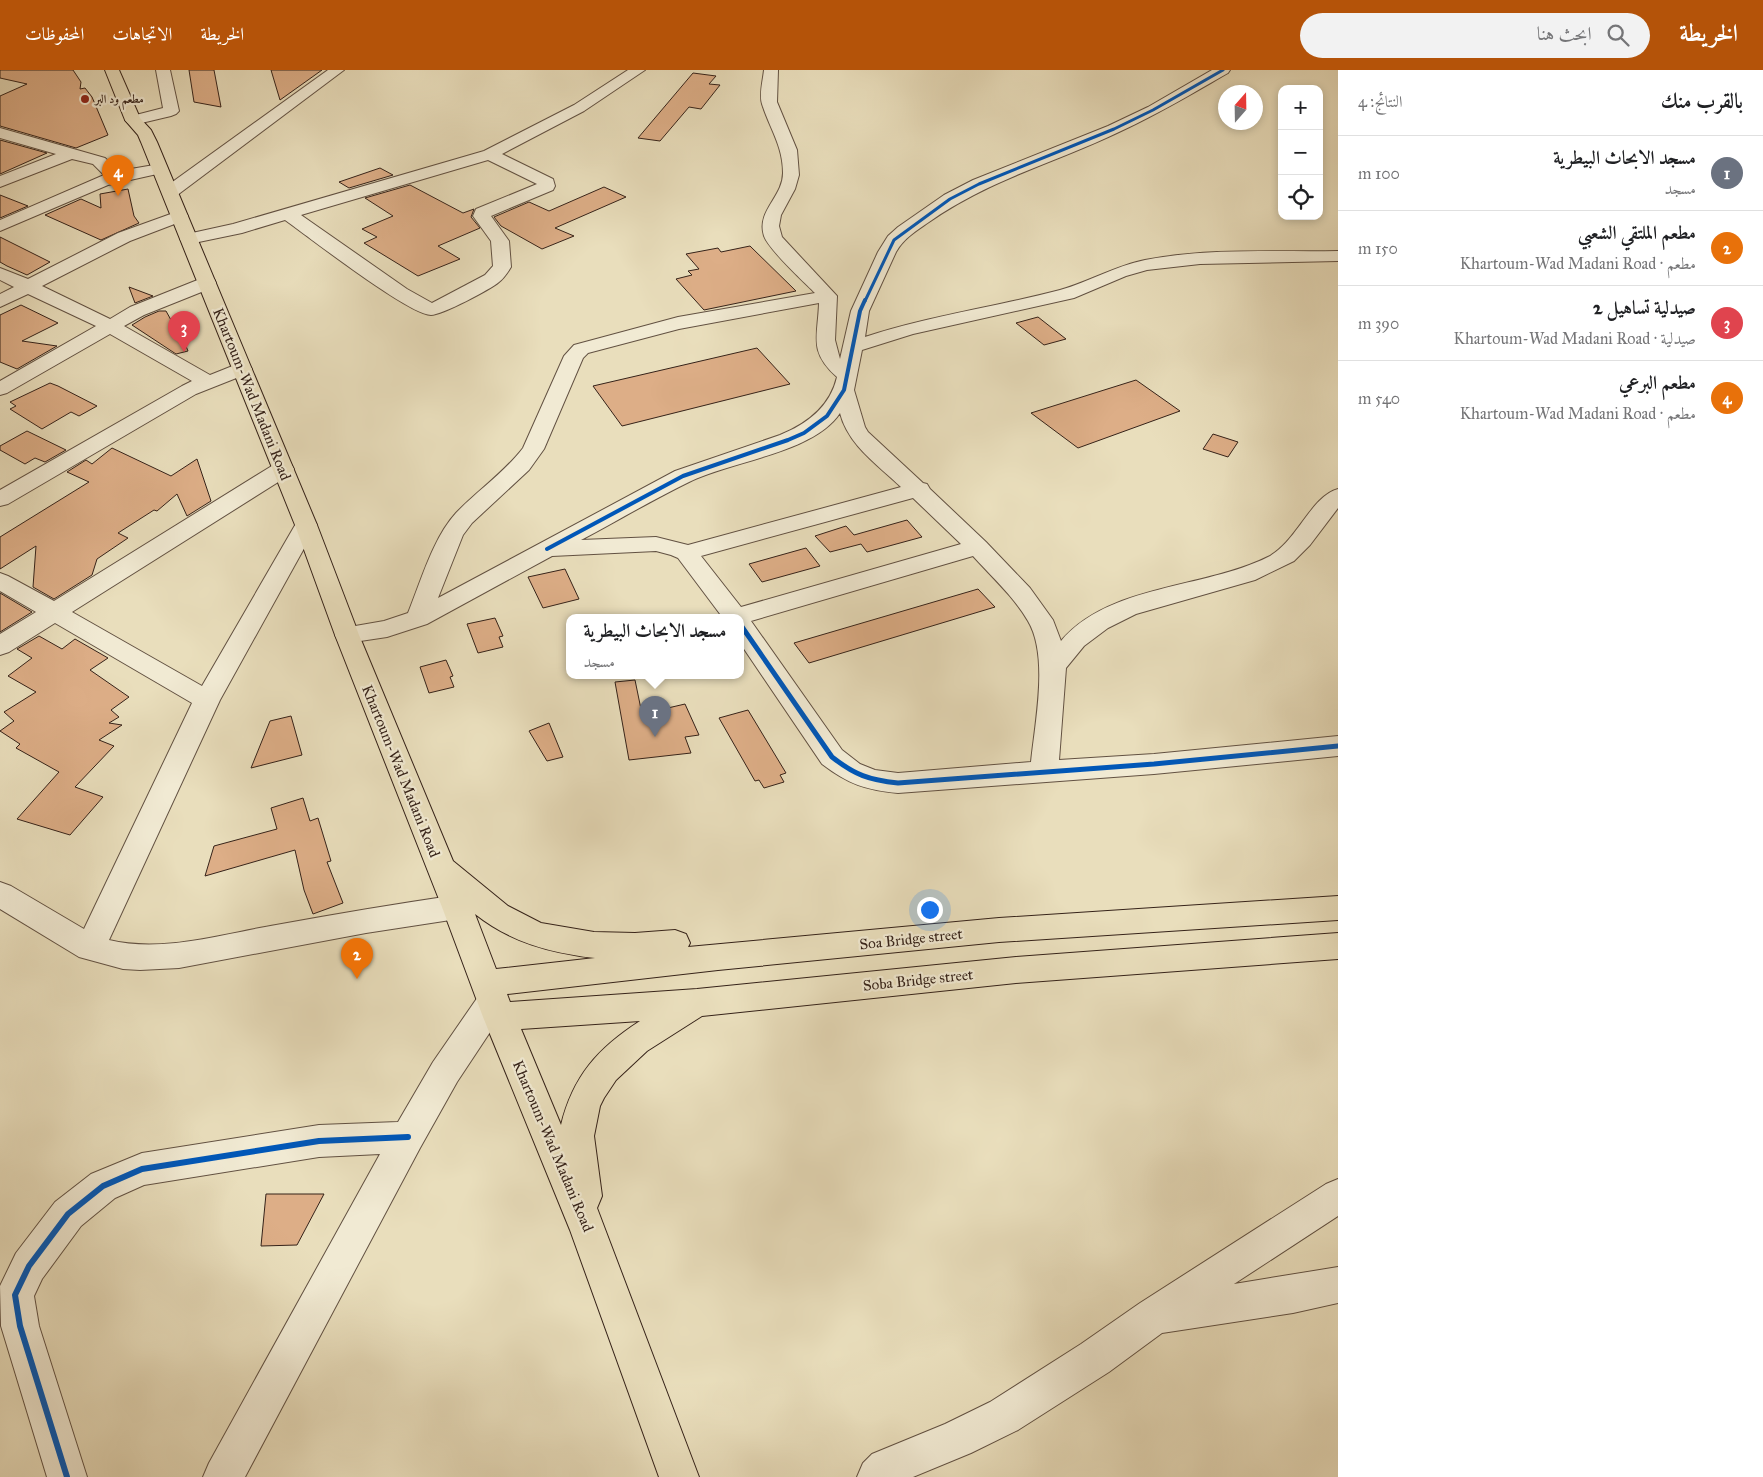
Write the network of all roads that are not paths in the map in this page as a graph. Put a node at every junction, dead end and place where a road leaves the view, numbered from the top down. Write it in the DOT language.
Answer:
graph roads {
  1 [pos="112,70"];
  2 [pos="163,70"];
  3 [pos="337,70"];
  4 [pos="638,70"];
  5 [pos="770,70"];
  6 [pos="1222,70"];
  7 [pos="143,119"];
  8 [pos="0,133"];
  9 [pos="72,153"];
  10 [pos="490,154"];
  11 [pos="115,177"];
  12 [pos="0,182"];
  13 [pos="174,204"];
  14 [pos="288,214"];
  15 [pos="0,226"];
  16 [pos="1338,256"];
  17 [pos="0,273"];
  18 [pos="207,283"];
  19 [pos="29,286"];
  20 [pos="828,296"];
  21 [pos="0,301"];
  22 [pos="110,326"];
  23 [pos="852,347"];
  24 [pos="242,369"];
  25 [pos="208,382"];
  26 [pos="845,383"];
  27 [pos="0,389"];
  28 [pos="283,469"];
  29 [pos="919,489"];
  30 [pos="1338,496"];
  31 [pos="0,499"];
  32 [pos="306,525"];
  33 [pos="978,547"];
  34 [pos="547,548"];
  35 [pos="686,554"];
  36 [pos="0,581"];
  37 [pos="54,612"];
  38 [pos="732,614"];
  39 [pos="418,618"];
  40 [pos="744,618"];
  41 [pos="744,630"];
  42 [pos="347,635"];
  43 [pos="0,646"];
  44 [pos="1053,666"];
  45 [pos="207,700"];
  46 [pos="1338,746"];
  47 [pos="1044,770"];
  48 [pos="438,863"];
  49 [pos="0,894"];
  50 [pos="457,907"];
  51 [pos="1338,908"];
  52 [pos="1223,915"];
  53 [pos="1135,921"];
  54 [pos="1338,946"];
  55 [pos="90,948"];
  56 [pos="803,949"];
  57 [pos="1240,954"];
  58 [pos="1152,960"];
  59 [pos="493,1000"];
  60 [pos="698,1003"];
  61 [pos="408,1137"];
  62 [pos="1338,1196"];
  63 [pos="588,1230"];
  64 [pos="1338,1285"];
  65 [pos="8,1296"];
  66 [pos="1153,1316"];
  67 [pos="67,1477"];
  68 [pos="223,1477"];
  69 [pos="679,1477"];
  70 [pos="877,1477"];
  1 -- 7 [label="highway, Khartoum-Wad Madani Road"];
  2 -- 7 [label="street"];
  3 -- 13 [label="street"];
  4 -- 10 [label="street"];
  5 -- 20 [label="street"];
  6 -- 23 [label="street"];
  7 -- 13 [label="highway, Khartoum-Wad Madani Road"];
  8 -- 9 [label="street"];
  9 -- 11 [label="street"];
  9 -- 12 [label="street"];
  10 -- 14 [label="street"];
  10 -- 14 [label="street"];
  11 -- 13 [label="street"];
  11 -- 15 [label="street"];
  13 -- 14 [label="street"];
  13 -- 18 [label="highway, Khartoum-Wad Madani Road"];
  13 -- 19 [label="street"];
  16 -- 23 [label="street"];
  17 -- 19 [label="street"];
  18 -- 22 [label="street"];
  18 -- 24 [label="highway, Khartoum-Wad Madani Road"];
  19 -- 21 [label="street"];
  19 -- 22 [label="street"];
  20 -- 26 [label="street"];
  20 -- 39 [label="street"];
  22 -- 25 [label="street"];
  22 -- 27 [label="street"];
  23 -- 26 [label="street"];
  24 -- 25 [label="street"];
  24 -- 28 [label="highway, Khartoum-Wad Madani Road"];
  25 -- 31 [label="street"];
  26 -- 29 [label="street"];
  26 -- 34 [label="street"];
  28 -- 32 [label="highway, Khartoum-Wad Madani Road"];
  28 -- 37 [label="street"];
  29 -- 33 [label="street"];
  29 -- 35 [label="street"];
  30 -- 44 [label="street"];
  32 -- 42 [label="highway, Khartoum-Wad Madani Road"];
  32 -- 45 [label="street"];
  33 -- 40 [label="street"];
  33 -- 44 [label="street"];
  34 -- 35 [label="street"];
  34 -- 39 [label="street"];
  35 -- 38 [label="street"];
  36 -- 37 [label="street"];
  37 -- 43 [label="street"];
  37 -- 45 [label="street"];
  39 -- 42 [label="street"];
  41 -- 47 [label="street"];
  42 -- 48 [label="highway, Khartoum-Wad Madani Road"];
  44 -- 47 [label="street"];
  45 -- 55 [label="street"];
  46 -- 47 [label="street"];
  48 -- 50 [label="highway, Khartoum-Wad Madani Road"];
  48 -- 56 [label="highway"];
  49 -- 55 [label="street"];
  50 -- 55 [label="street"];
  50 -- 59 [label="highway, Khartoum-Wad Madani Road"];
  51 -- 52 [label="highway, Soa Bridge street"];
  52 -- 53 [label="highway, Soa Bridge street"];
  52 -- 57 [label="highway"];
  53 -- 56 [label="highway, Soa Bridge street"];
  53 -- 58 [label="highway"];
  54 -- 57 [label="highway, Soba Bridge street"];
  56 -- 59 [label="highway, Soa Bridge street"];
  57 -- 58 [label="highway, Soba Bridge street"];
  58 -- 60 [label="highway, Soba Bridge street"];
  59 -- 60 [label="highway, Soba Bridge street"];
  59 -- 61 [label="street"];
  59 -- 63 [label="highway, Khartoum-Wad Madani Road"];
  60 -- 63 [label="highway"];
  61 -- 65 [label="street"];
  61 -- 68 [label="street"];
  62 -- 66 [label="street"];
  63 -- 69 [label="highway, Khartoum-Wad Madani Road"];
  64 -- 66 [label="street"];
  65 -- 67 [label="street"];
  66 -- 70 [label="street"];
}
